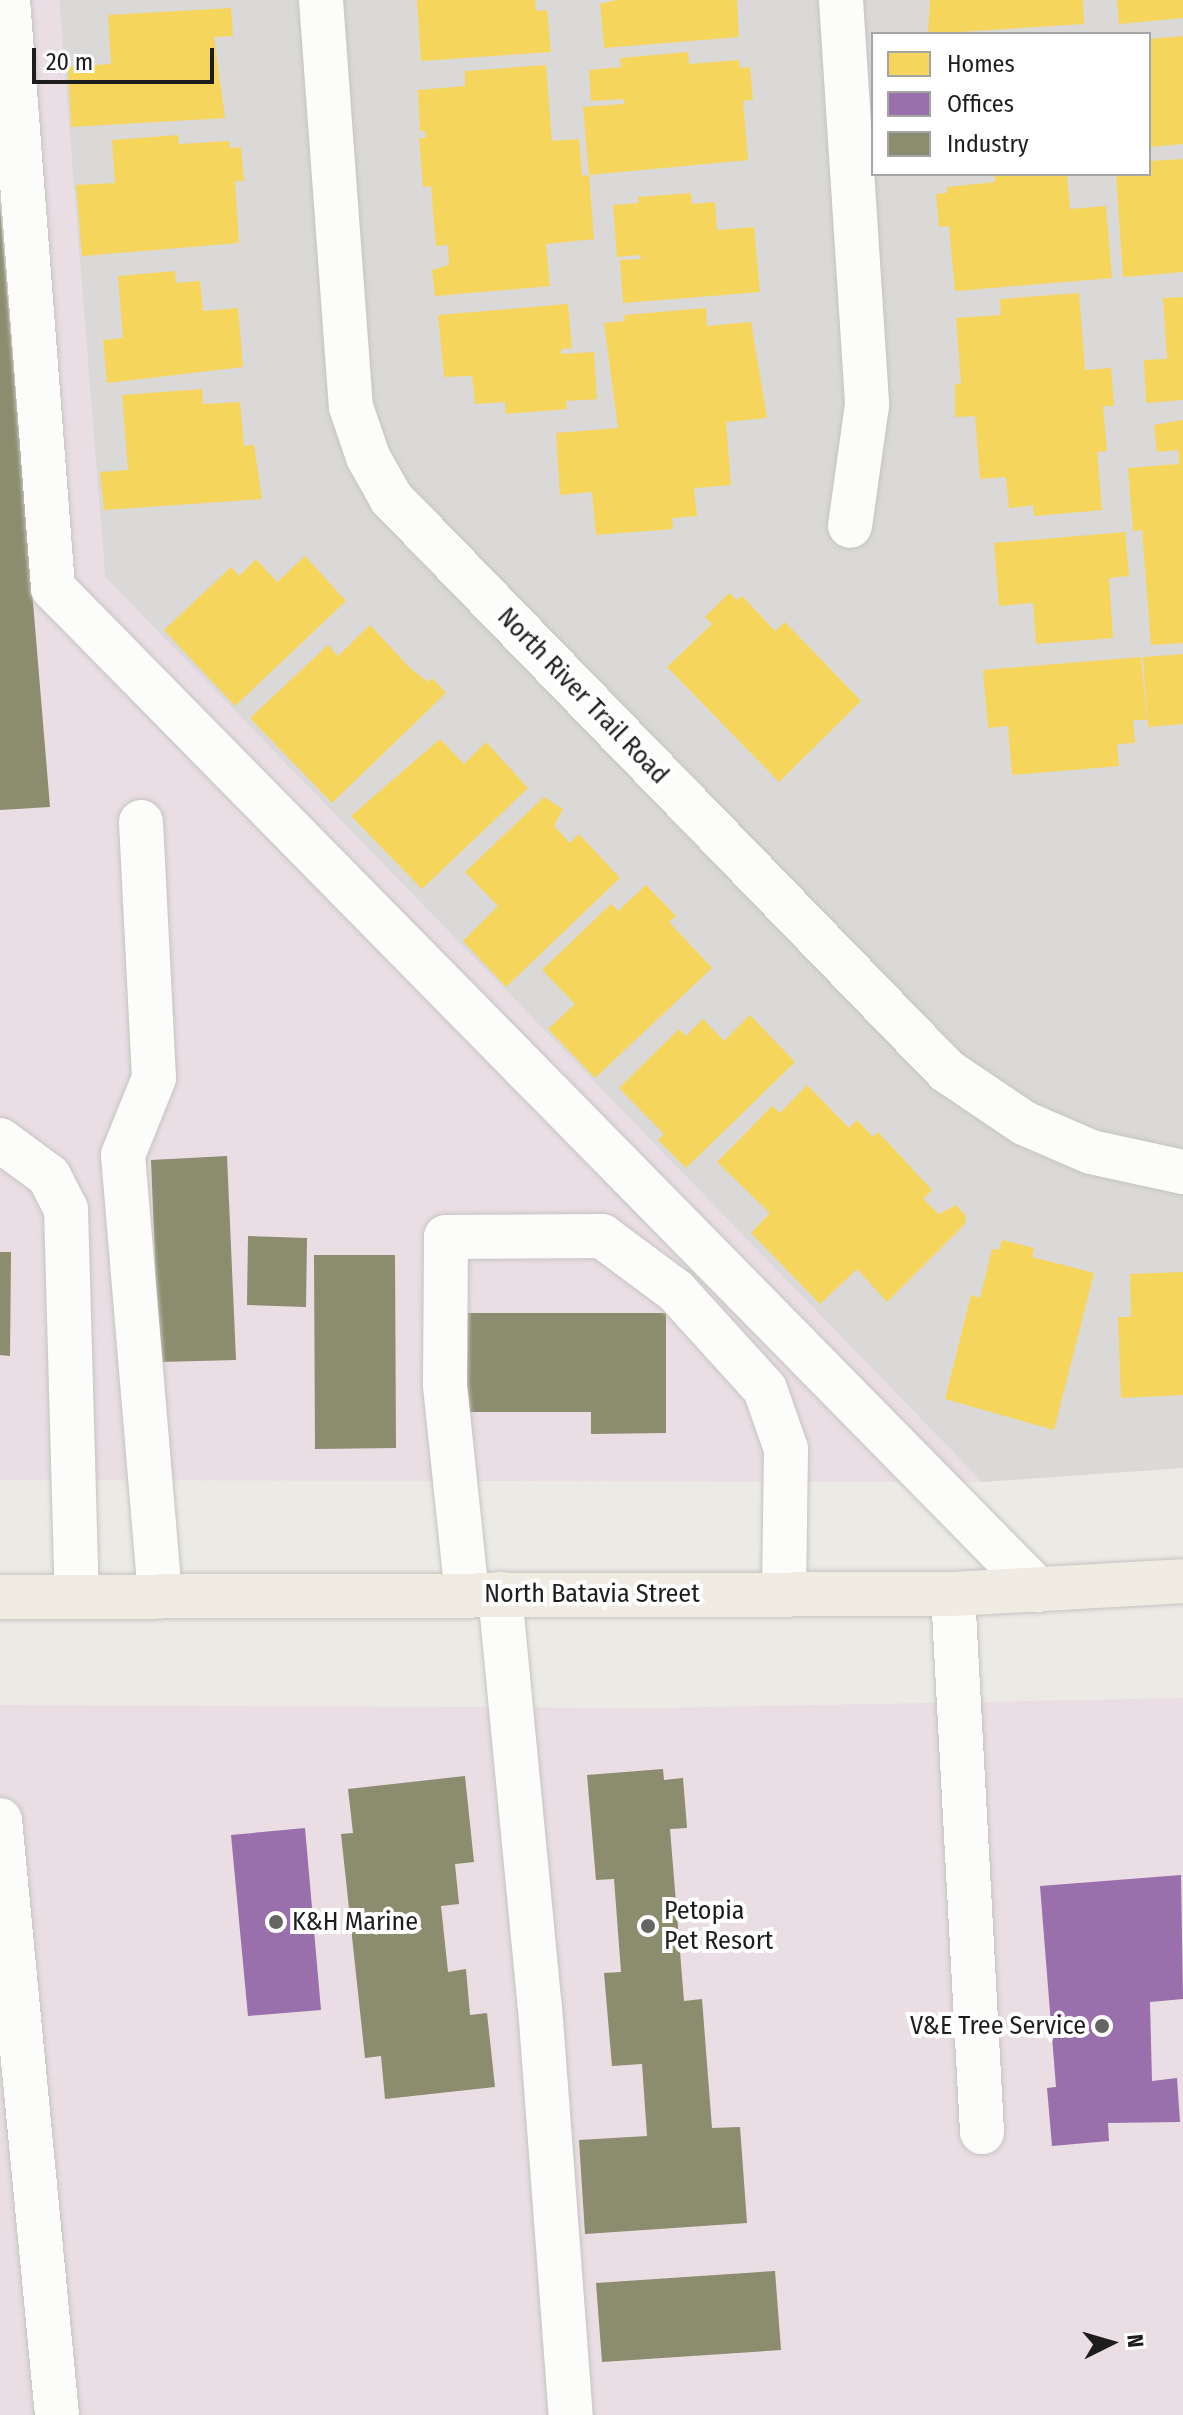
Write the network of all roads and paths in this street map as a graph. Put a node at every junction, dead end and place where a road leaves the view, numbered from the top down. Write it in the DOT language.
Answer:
graph roads {
  1 [pos="8,0"];
  2 [pos="321,0"];
  3 [pos="841,0"];
  4 [pos="850,526"];
  5 [pos="141,822"];
  6 [pos="0,1140"];
  7 [pos="1183,1172"];
  8 [pos="1183,1581"];
  9 [pos="1038,1590"];
  10 [pos="784,1593"];
  11 [pos="953,1594"];
  12 [pos="483,1595"];
  13 [pos="160,1596"];
  14 [pos="0,1597"];
  15 [pos="77,1597"];
  16 [pos="0,1820"];
  17 [pos="982,2132"];
  18 [pos="57,2415"];
  19 [pos="571,2415"];
  1 -- 9 [label="street"];
  2 -- 7 [label="street, North River Trail Road"];
  3 -- 4 [label="street"];
  5 -- 13 [label="street"];
  6 -- 15 [label="street"];
  8 -- 9 [label="main road, North Batavia Street"];
  9 -- 11 [label="main road, North Batavia Street"];
  10 -- 11 [label="main road, North Batavia Street"];
  10 -- 12 [label="main road, North Batavia Street"];
  10 -- 12 [label="street"];
  11 -- 17 [label="street"];
  12 -- 13 [label="main road, North Batavia Street"];
  12 -- 19 [label="street"];
  13 -- 15 [label="main road, North Batavia Street"];
  14 -- 15 [label="main road, North Batavia Street"];
  16 -- 18 [label="street"];
}
